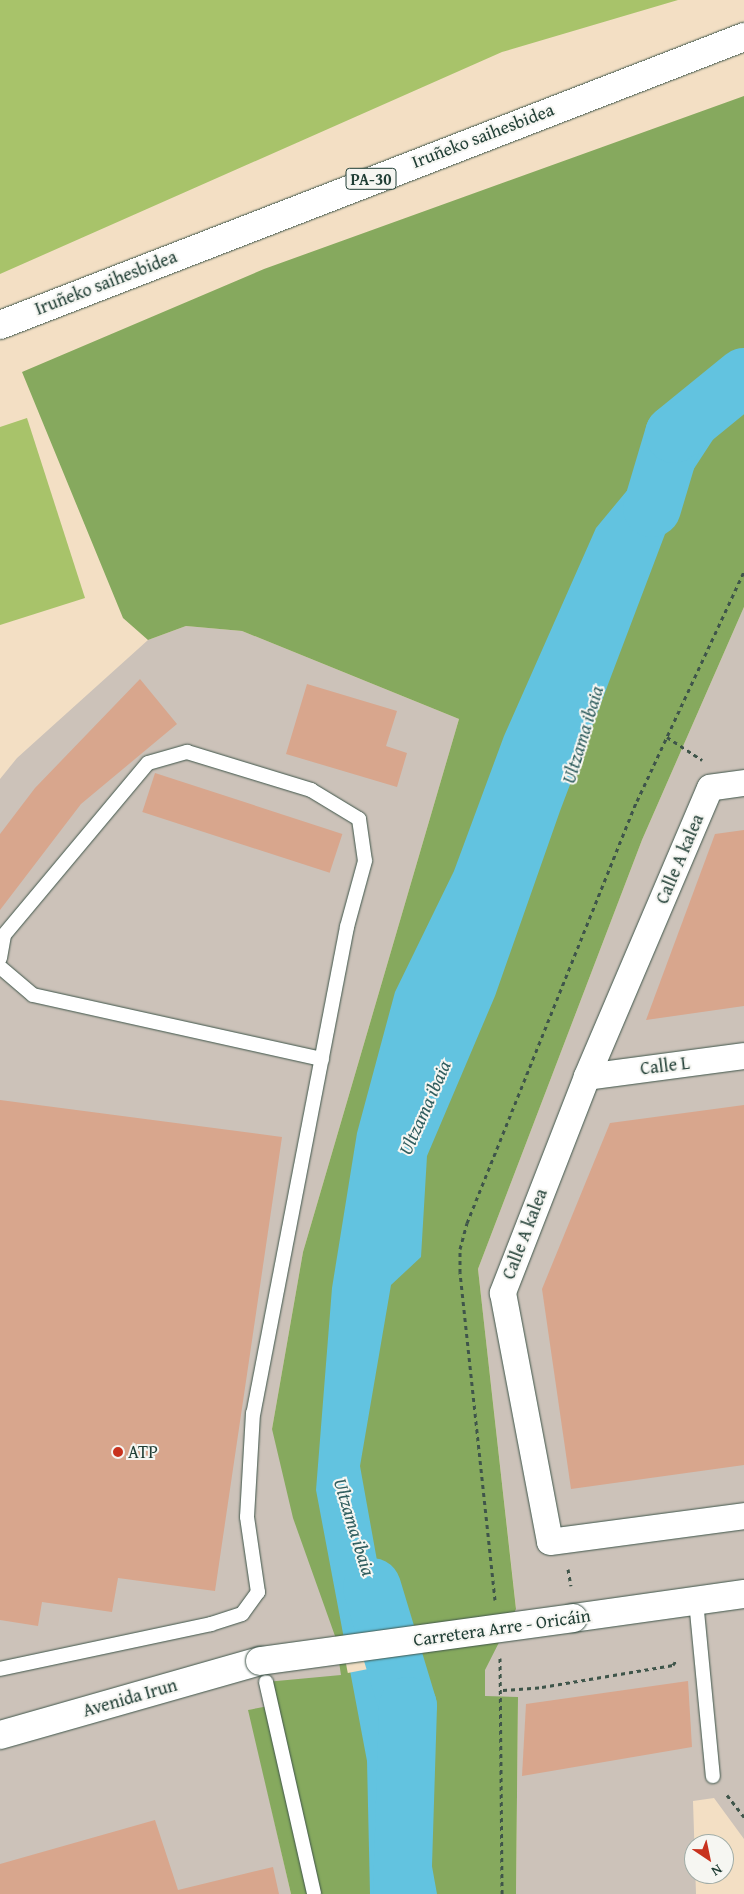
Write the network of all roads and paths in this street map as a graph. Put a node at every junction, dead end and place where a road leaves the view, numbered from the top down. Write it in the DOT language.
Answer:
graph roads {
  1 [pos="744,37"];
  2 [pos="0,325"];
  3 [pos="744,783"];
  4 [pos="0,958"];
  5 [pos="0,967"];
  6 [pos="744,1056"];
  7 [pos="322,1059"];
  8 [pos="587,1077"];
  9 [pos="744,1516"];
  10 [pos="564,1540"];
  11 [pos="580,1585"];
  12 [pos="744,1594"];
  13 [pos="696,1602"];
  14 [pos="684,1651"];
  15 [pos="0,1668"];
  16 [pos="263,1671"];
  17 [pos="1,1732"];
  18 [pos="713,1776"];
  19 [pos="744,1817"];
  20 [pos="314,1894"];
  21 [pos="502,1894"];
  1 -- 2 [label="main road, Iruñeko saihesbidea / PA-30"];
  3 -- 8 [label="street, Calle A kalea"];
  4 -- 7 [label="lane"];
  5 -- 7 [label="lane"];
  6 -- 8 [label="street, Calle L"];
  7 -- 15 [label="lane"];
  8 -- 10 [label="street, Calle A kalea"];
  9 -- 10 [label="street"];
  10 -- 11 [label="path"];
  12 -- 13 [label="main road, Carretera Arre - Oricáin"];
  13 -- 16 [label="main road, Carretera Arre - Oricáin, bridge"];
  13 -- 18 [label="lane"];
  14 -- 21 [label="path"];
  16 -- 17 [label="main road, Avenida Irun"];
  16 -- 20 [label="lane"];
  18 -- 19 [label="path"];
}
